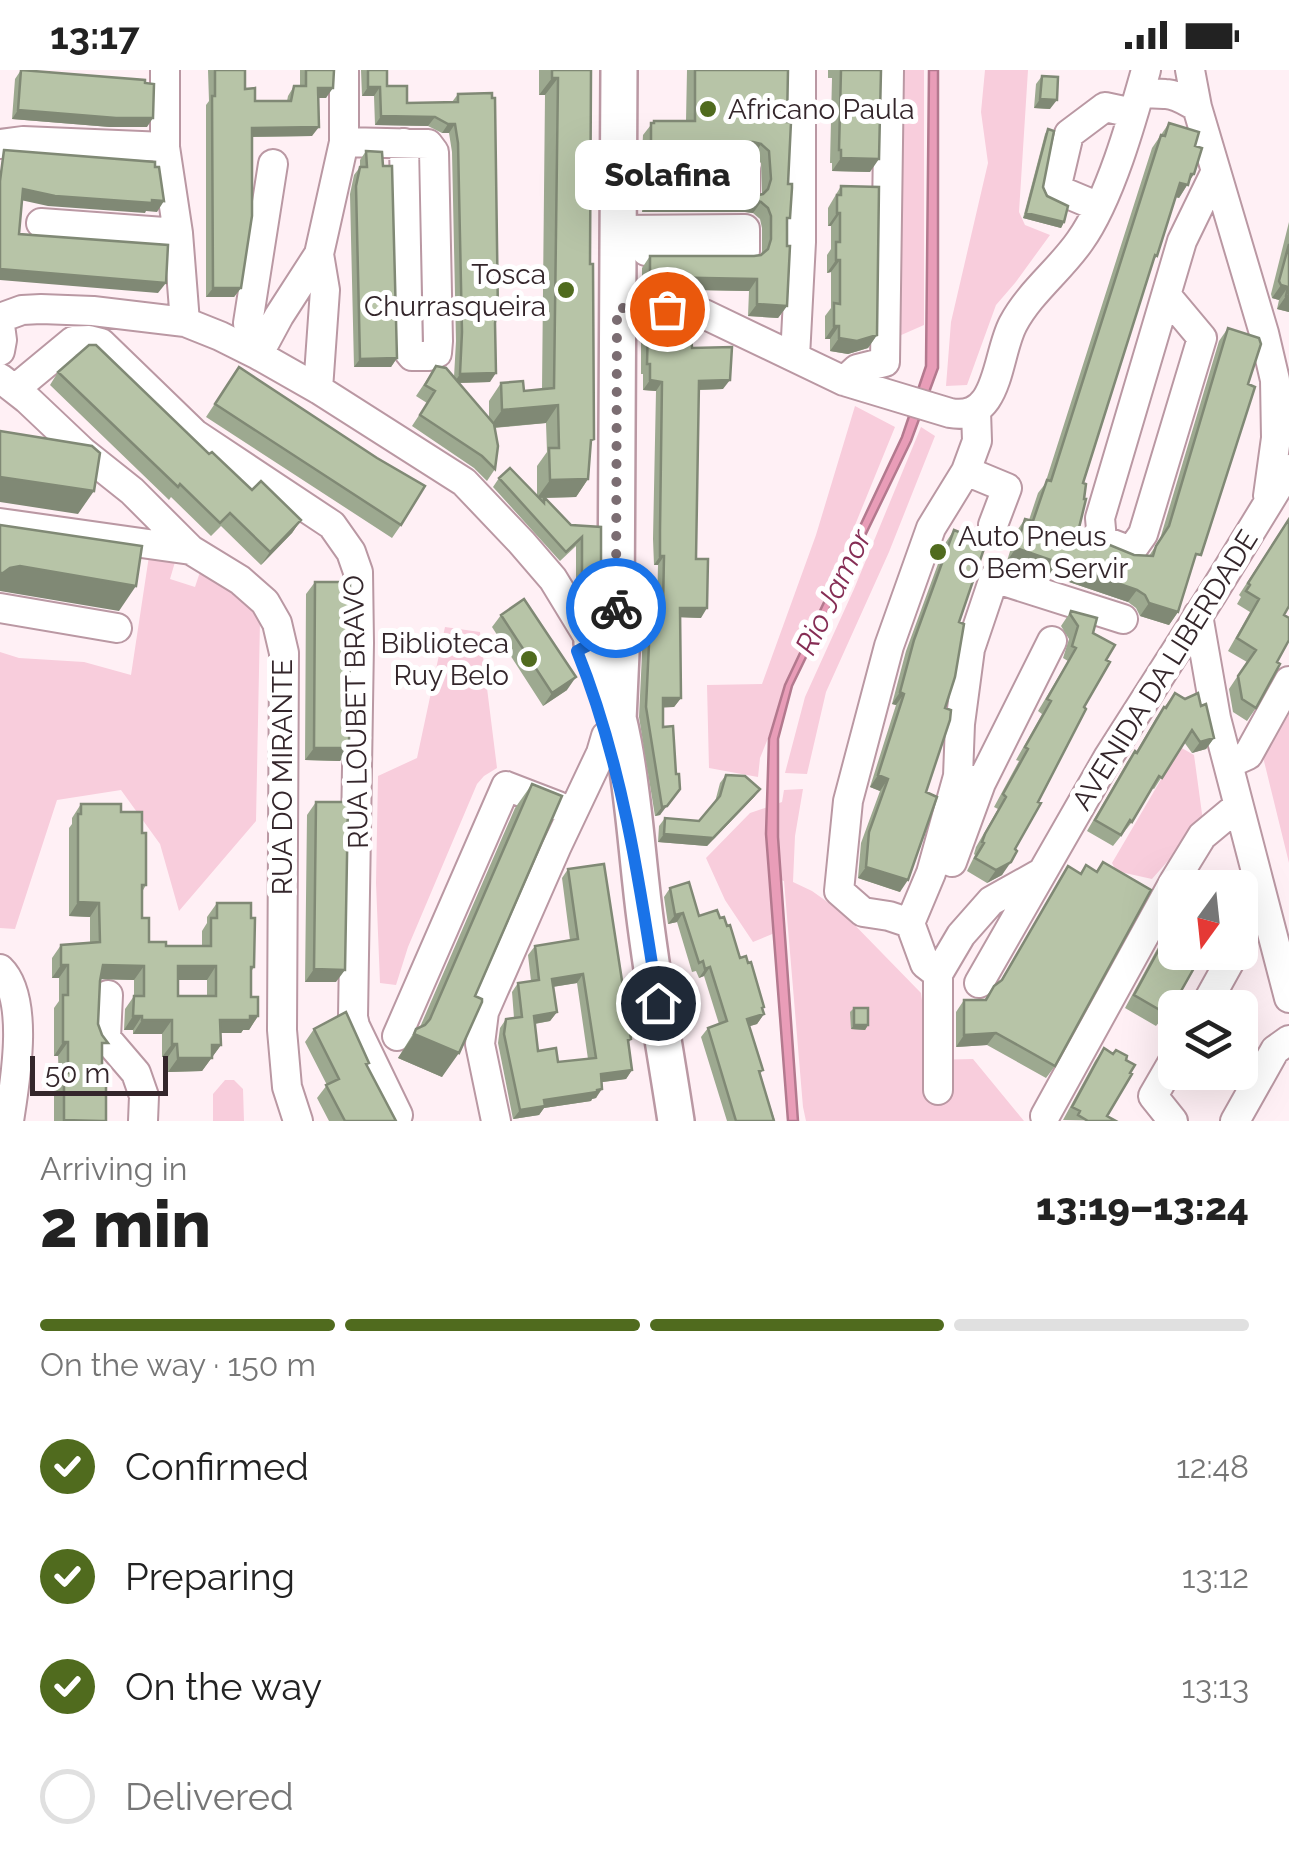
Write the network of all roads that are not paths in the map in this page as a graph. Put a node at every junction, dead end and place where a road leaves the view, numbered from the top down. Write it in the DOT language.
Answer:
graph roads {
  1 [pos="165,70"];
  2 [pos="344,70"];
  3 [pos="618,70"];
  4 [pos="802,70"];
  5 [pos="889,70"];
  6 [pos="1190,70"];
  7 [pos="1140,92"];
  8 [pos="1196,107"];
  9 [pos="344,142"];
  10 [pos="404,143"];
  11 [pos="0,144"];
  12 [pos="164,147"];
  13 [pos="273,164"];
  14 [pos="1216,170"];
  15 [pos="1099,207"];
  16 [pos="41,223"];
  17 [pos="178,233"];
  18 [pos="314,285"];
  19 [pos="1166,295"];
  20 [pos="617,308"];
  21 [pos="0,322"];
  22 [pos="185,322"];
  23 [pos="262,346"];
  24 [pos="0,351"];
  25 [pos="796,357"];
  26 [pos="844,380"];
  27 [pos="7,384"];
  28 [pos="318,389"];
  29 [pos="976,411"];
  30 [pos="33,444"];
  31 [pos="83,452"];
  32 [pos="966,470"];
  33 [pos="1289,470"];
  34 [pos="132,491"];
  35 [pos="1266,506"];
  36 [pos="0,522"];
  37 [pos="993,525"];
  38 [pos="90,536"];
  39 [pos="191,550"];
  40 [pos="0,608"];
  41 [pos="616,614"];
  42 [pos="1198,615"];
  43 [pos="1124,619"];
  44 [pos="118,628"];
  45 [pos="1052,642"];
  46 [pos="584,647"];
  47 [pos="1166,669"];
  48 [pos="1289,681"];
  49 [pos="1210,684"];
  50 [pos="612,728"];
  51 [pos="1228,764"];
  52 [pos="969,780"];
  53 [pos="1238,806"];
  54 [pos="573,812"];
  55 [pos="952,862"];
  56 [pos="1042,872"];
  57 [pos="910,923"];
  58 [pos="1270,928"];
  59 [pos="1258,934"];
  60 [pos="0,969"];
  61 [pos="938,974"];
  62 [pos="979,983"];
  63 [pos="108,995"];
  64 [pos="1289,998"];
  65 [pos="397,1036"];
  66 [pos="1289,1040"];
  67 [pos="1158,1087"];
  68 [pos="938,1090"];
  69 [pos="398,1115"];
  70 [pos="1045,1116"];
  71 [pos="9,1121"];
  72 [pos="143,1121"];
  73 [pos="298,1121"];
  74 [pos="496,1121"];
  75 [pos="676,1121"];
  76 [pos="1173,1121"];
  77 [pos="1235,1121"];
  1 -- 12 [label="street"];
  2 -- 9 [label="street"];
  3 -- 20 [label="main road"];
  4 -- 25 [label="street"];
  5 -- 26 [label="street"];
  6 -- 8 [label="street"];
  7 -- 8 [label="street"];
  7 -- 15 [label="street"];
  7 -- 15 [label="street"];
  8 -- 14 [label="street"];
  9 -- 10 [label="street"];
  9 -- 18 [label="street"];
  10 -- 10 [label="street"];
  11 -- 12 [label="street"];
  12 -- 17 [label="street"];
  13 -- 23 [label="street"];
  14 -- 19 [label="street"];
  14 -- 35 [label="street"];
  15 -- 29 [label="street"];
  16 -- 17 [label="street"];
  17 -- 22 [label="street"];
  18 -- 23 [label="street"];
  18 -- 28 [label="street"];
  19 -- 19 [label="street"];
  20 -- 25 [label="street"];
  20 -- 41 [label="main road"];
  21 -- 22 [label="street"];
  21 -- 24 [label="street"];
  22 -- 23 [label="street"];
  23 -- 28 [label="street"];
  25 -- 26 [label="street"];
  26 -- 29 [label="street"];
  27 -- 31 [label="street, RUA DO MIRANTE"];
  27 -- 69 [label="street, RUA LOUBET BRAVO"];
  28 -- 46 [label="street"];
  29 -- 32 [label="street"];
  30 -- 31 [label="street"];
  31 -- 34 [label="street, RUA DO MIRANTE"];
  32 -- 37 [label="street"];
  32 -- 57 [label="street"];
  33 -- 35 [label="street, AVENIDA DA LIBERDADE"];
  34 -- 38 [label="street"];
  34 -- 39 [label="street, RUA DO MIRANTE"];
  35 -- 42 [label="street, AVENIDA DA LIBERDADE"];
  36 -- 38 [label="street"];
  38 -- 39 [label="street"];
  39 -- 73 [label="street, RUA DO MIRANTE"];
  40 -- 44 [label="street"];
  41 -- 46 [label="main road"];
  41 -- 50 [label="main road"];
  42 -- 47 [label="street, AVENIDA DA LIBERDADE"];
  42 -- 49 [label="street"];
  43 -- 52 [label="street"];
  45 -- 52 [label="street"];
  46 -- 50 [label="main road"];
  47 -- 49 [label="street"];
  47 -- 56 [label="street, AVENIDA DA LIBERDADE"];
  48 -- 51 [label="street"];
  49 -- 51 [label="street"];
  50 -- 54 [label="street"];
  50 -- 75 [label="main road"];
  51 -- 53 [label="street"];
  52 -- 55 [label="street"];
  52 -- 57 [label="street"];
  53 -- 58 [label="street"];
  53 -- 70 [label="street"];
  54 -- 65 [label="street"];
  54 -- 74 [label="street"];
  56 -- 61 [label="street"];
  56 -- 62 [label="street, AVENIDA DA LIBERDADE"];
  57 -- 61 [label="street"];
  58 -- 59 [label="street"];
  58 -- 64 [label="street"];
  60 -- 71 [label="street"];
  61 -- 68 [label="street"];
  63 -- 72 [label="street"];
  66 -- 77 [label="street"];
  67 -- 76 [label="street"];
}
